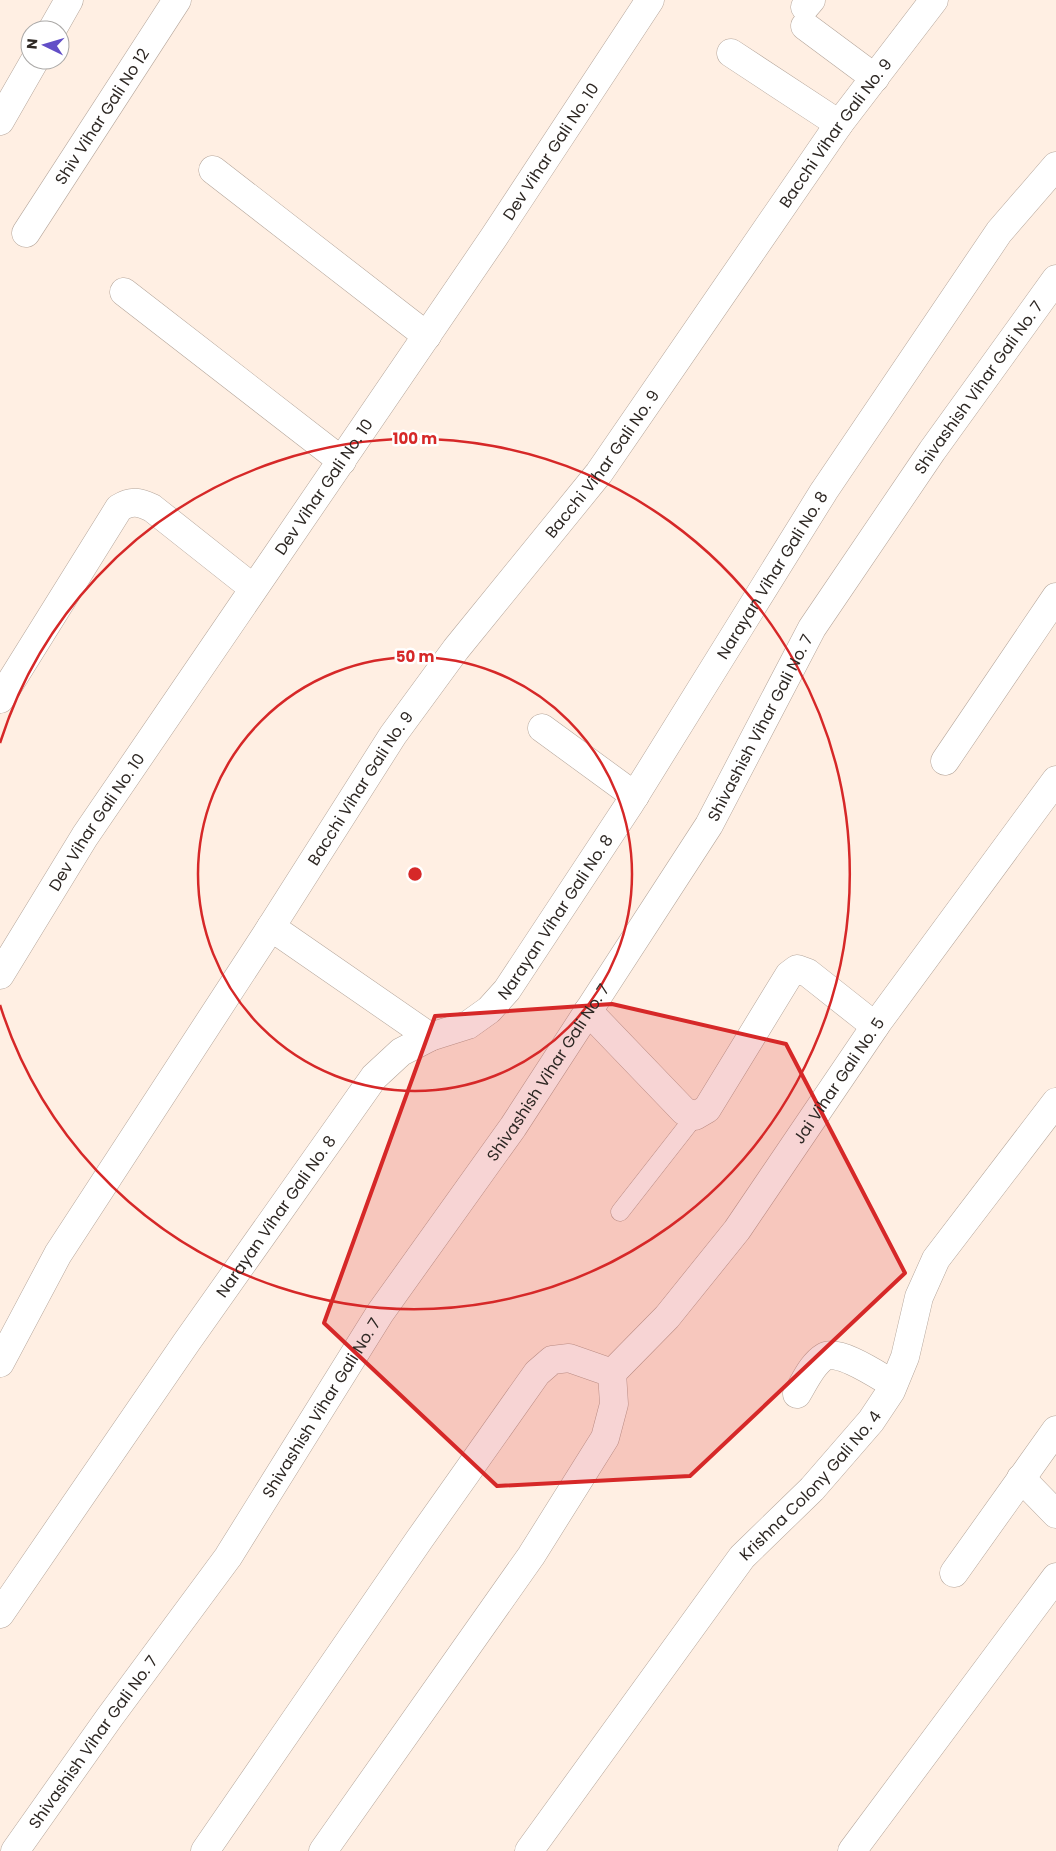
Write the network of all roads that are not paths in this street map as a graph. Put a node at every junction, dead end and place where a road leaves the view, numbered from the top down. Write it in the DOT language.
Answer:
graph roads {
  1 [pos="69,0"];
  2 [pos="177,0"];
  3 [pos="650,0"];
  4 [pos="934,0"];
  5 [pos="807,11"];
  6 [pos="58,20"];
  7 [pos="731,53"];
  8 [pos="29,70"];
  9 [pos="875,78"];
  10 [pos="0,121"];
  11 [pos="839,124"];
  12 [pos="1056,166"];
  13 [pos="213,170"];
  14 [pos="26,232"];
  15 [pos="1056,279"];
  16 [pos="124,292"];
  17 [pos="427,336"];
  18 [pos="342,461"];
  19 [pos="253,588"];
  20 [pos="1056,597"];
  21 [pos="0,699"];
  22 [pos="542,728"];
  23 [pos="945,761"];
  24 [pos="1056,780"];
  25 [pos="635,796"];
  26 [pos="271,927"];
  27 [pos="0,975"];
  28 [pos="588,1011"];
  29 [pos="875,1026"];
  30 [pos="430,1037"];
  31 [pos="1056,1102"];
  32 [pos="695,1116"];
  33 [pos="620,1212"];
  34 [pos="0,1363"];
  35 [pos="612,1373"];
  36 [pos="893,1384"];
  37 [pos="797,1394"];
  38 [pos="1056,1430"];
  39 [pos="1021,1478"];
  40 [pos="1056,1514"];
  41 [pos="954,1573"];
  42 [pos="1056,1577"];
  43 [pos="0,1614"];
  44 [pos="15,1851"];
  45 [pos="205,1851"];
  46 [pos="323,1851"];
  47 [pos="528,1851"];
  48 [pos="852,1851"];
  1 -- 6 [label="street"];
  2 -- 14 [label="street, Shiv Vihar Gali No 12"];
  3 -- 17 [label="street, Dev Vihar Gali No. 10"];
  4 -- 9 [label="street, Bacchi Vihar Gali No. 9"];
  5 -- 9 [label="street"];
  7 -- 11 [label="street"];
  8 -- 10 [label="street"];
  9 -- 11 [label="street, Bacchi Vihar Gali No. 9"];
  11 -- 26 [label="street, Bacchi Vihar Gali No. 9"];
  12 -- 25 [label="street, Narayan Vihar Gali No. 8"];
  13 -- 17 [label="street"];
  15 -- 28 [label="street, Shivashish Vihar Gali No. 7"];
  16 -- 18 [label="street"];
  17 -- 18 [label="street, Dev Vihar Gali No. 10"];
  18 -- 19 [label="street, Dev Vihar Gali No. 10"];
  19 -- 21 [label="street"];
  19 -- 27 [label="street, Dev Vihar Gali No. 10"];
  20 -- 23 [label="street"];
  22 -- 25 [label="street"];
  24 -- 29 [label="street, Jai Vihar Gali No. 5"];
  25 -- 30 [label="street, Narayan Vihar Gali No. 8"];
  26 -- 30 [label="street"];
  26 -- 34 [label="street, Bacchi Vihar Gali No. 9"];
  28 -- 32 [label="street"];
  28 -- 44 [label="street, Shivashish Vihar Gali No. 7"];
  29 -- 32 [label="street"];
  29 -- 35 [label="street, Jai Vihar Gali No. 5"];
  30 -- 43 [label="street, Narayan Vihar Gali No. 8"];
  31 -- 36 [label="street, Krishna Colony Gali No. 4"];
  32 -- 33 [label="lane"];
  35 -- 45 [label="street"];
  35 -- 46 [label="street"];
  36 -- 37 [label="street"];
  36 -- 47 [label="street, Krishna Colony Gali No. 4"];
  38 -- 39 [label="street"];
  39 -- 40 [label="street"];
  39 -- 41 [label="street"];
  42 -- 48 [label="street"];
}
